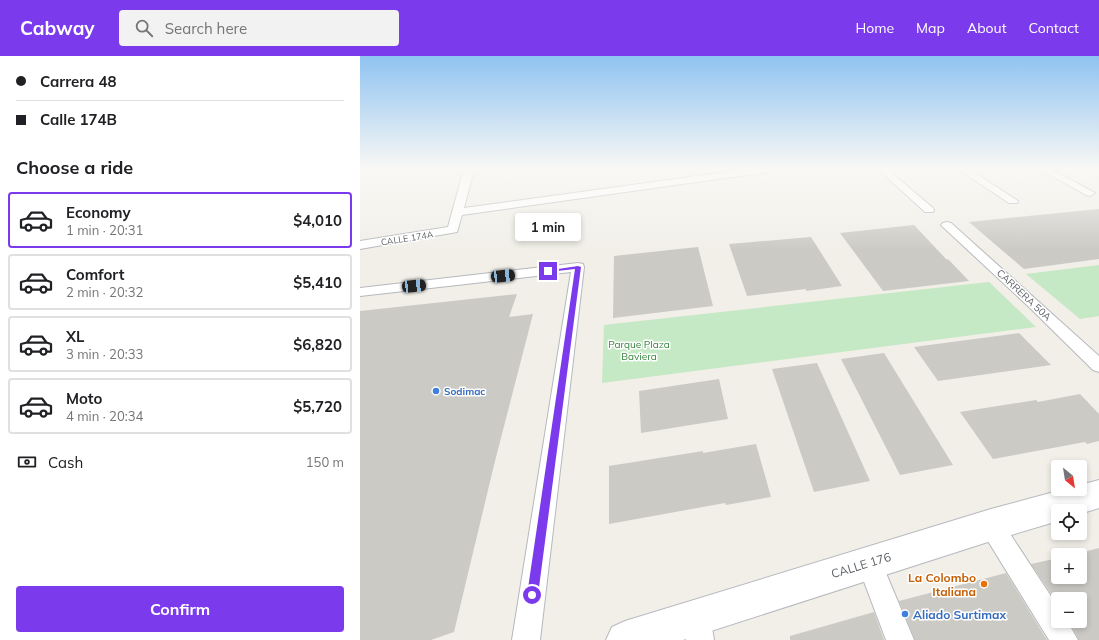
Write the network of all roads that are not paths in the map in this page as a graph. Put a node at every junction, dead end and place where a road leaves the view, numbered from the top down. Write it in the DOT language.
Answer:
graph roads {
  1 [pos="462,196"];
  2 [pos="561,196"];
  3 [pos="913,196"];
  4 [pos="1006,196"];
  5 [pos="1013,201"];
  6 [pos="928,210"];
  7 [pos="458,212"];
  8 [pos="947,225"];
  9 [pos="360,245"];
  10 [pos="360,292"];
  11 [pos="1099,366"];
  12 [pos="1099,495"];
  13 [pos="991,525"];
  14 [pos="869,563"];
  15 [pos="699,628"];
  16 [pos="526,640"];
  17 [pos="625,640"];
  18 [pos="900,640"];
  19 [pos="1064,640"];
  1 -- 7 [label="street"];
  2 -- 7 [label="street"];
  3 -- 6 [label="street"];
  4 -- 5 [label="street"];
  7 -- 9 [label="street, CALLE 174A"];
  8 -- 11 [label="street, CARRERA 50A"];
  10 -- 16 [label="street"];
  12 -- 13 [label="street, CALLE 176"];
  13 -- 14 [label="street, CALLE 176"];
  13 -- 19 [label="street"];
  14 -- 15 [label="street, CALLE 176"];
  14 -- 18 [label="street"];
  15 -- 17 [label="street, CALLE 176"];
}
